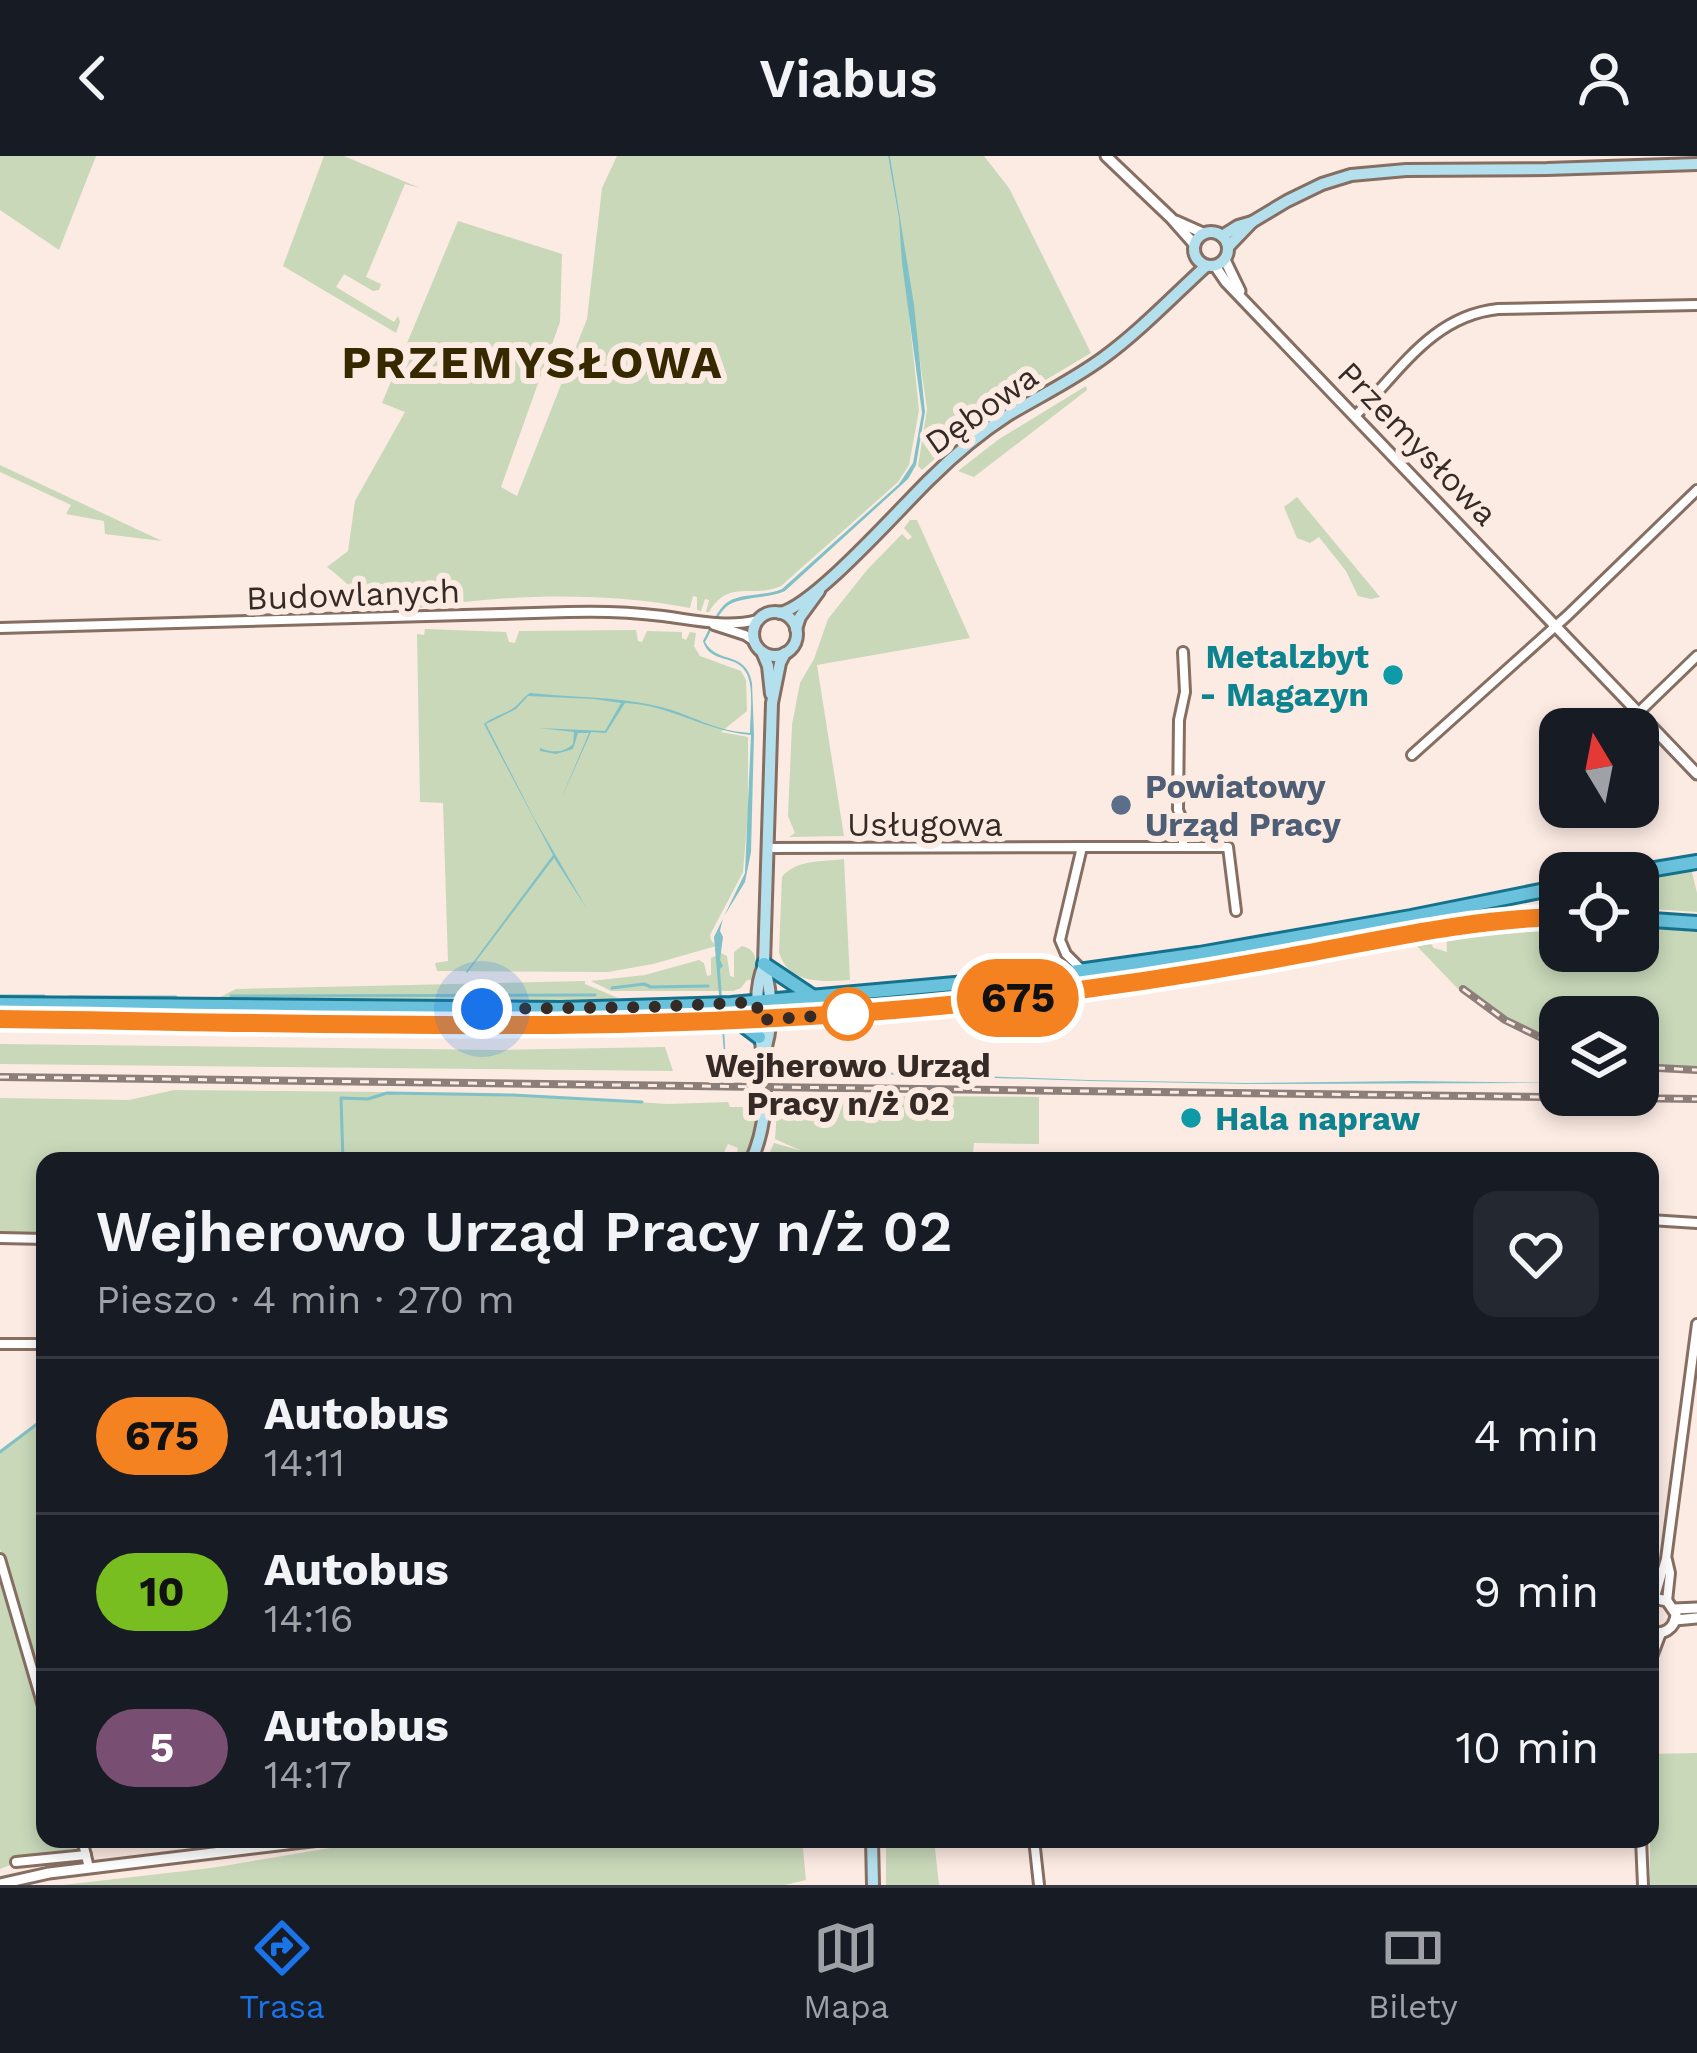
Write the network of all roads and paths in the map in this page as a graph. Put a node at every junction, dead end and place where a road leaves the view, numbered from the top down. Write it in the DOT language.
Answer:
graph roads {
  1 [pos="1106,156"];
  2 [pos="1697,164"];
  3 [pos="1172,218"];
  4 [pos="1203,233"];
  5 [pos="1212,254"];
  6 [pos="1697,305"];
  7 [pos="1355,416"];
  8 [pos="1697,490"];
  9 [pos="823,586"];
  10 [pos="780,613"];
  11 [pos="758,620"];
  12 [pos="707,623"];
  13 [pos="1556,626"];
  14 [pos="0,628"];
  15 [pos="796,629"];
  16 [pos="754,641"];
  17 [pos="763,652"];
  18 [pos="1183,652"];
  19 [pos="785,653"];
  20 [pos="1697,656"];
  21 [pos="772,703"];
  22 [pos="1634,708"];
  23 [pos="1642,708"];
  24 [pos="1659,734"];
  25 [pos="1412,755"];
  26 [pos="1697,775"];
  27 [pos="1082,847"];
  28 [pos="1183,847"];
  29 [pos="768,848"];
  30 [pos="1697,862"];
  31 [pos="1659,868"];
  32 [pos="1539,891"];
  33 [pos="1236,910"];
  34 [pos="1539,918"];
  35 [pos="1659,920"];
  36 [pos="1697,923"];
  37 [pos="764,964"];
  38 [pos="1082,970"];
  39 [pos="813,997"];
  40 [pos="763,1001"];
  41 [pos="0,1004"];
  42 [pos="0,1019"];
  43 [pos="765,1019"];
  44 [pos="738,1021"];
  45 [pos="759,1037"];
  46 [pos="763,1056"];
  47 [pos="754,1152"];
  48 [pos="1659,1221"];
  49 [pos="1697,1223"];
  50 [pos="0,1238"];
  51 [pos="36,1239"];
  52 [pos="1697,1324"];
  53 [pos="0,1344"];
  54 [pos="36,1344"];
  55 [pos="0,1559"];
  56 [pos="1666,1559"];
  57 [pos="1659,1580"];
  58 [pos="1659,1604"];
  59 [pos="1697,1609"];
  60 [pos="1672,1610"];
  61 [pos="1697,1618"];
  62 [pos="1659,1632"];
  63 [pos="36,1682"];
  64 [pos="84,1848"];
  65 [pos="254,1848"];
  66 [pos="872,1848"];
  67 [pos="1035,1848"];
  68 [pos="1641,1848"];
  69 [pos="86,1854"];
  70 [pos="16,1862"];
  71 [pos="89,1868"];
  72 [pos="0,1884"];
  73 [pos="873,1885"];
  74 [pos="1039,1885"];
  75 [pos="1642,1885"];
  1 -- 3 [label="street, Przemysłowa"];
  2 -- 5 [label="main road"];
  3 -- 4 [label="street, Przemysłowa"];
  3 -- 5 [label="street, Przemysłowa"];
  4 -- 5 [label="main road, Dębowa"];
  4 -- 5 [label="main road"];
  5 -- 7 [label="street, Przemysłowa"];
  5 -- 9 [label="main road, Dębowa"];
  6 -- 7 [label="street"];
  7 -- 13 [label="street, Przemysłowa"];
  8 -- 13 [label="street"];
  9 -- 10 [label="main road, Dębowa"];
  9 -- 15 [label="main road, Dębowa"];
  10 -- 11 [label="main road"];
  10 -- 15 [label="main road"];
  11 -- 12 [label="street, Budowlanych"];
  11 -- 16 [label="main road"];
  12 -- 14 [label="street, Budowlanych"];
  12 -- 16 [label="street, Budowlanych"];
  13 -- 22 [label="street, Przemysłowa"];
  13 -- 25 [label="street"];
  15 -- 19 [label="main road"];
  16 -- 17 [label="main road"];
  17 -- 19 [label="main road"];
  17 -- 21 [label="main road"];
  18 -- 28 [label="street"];
  19 -- 21 [label="main road"];
  20 -- 23 [label="street"];
  21 -- 29 [label="main road"];
  24 -- 26 [label="street, Przemysłowa"];
  27 -- 28 [label="street, Usługowa"];
  27 -- 29 [label="street, Usługowa"];
  27 -- 38 [label="street"];
  28 -- 33 [label="street, Usługowa"];
  29 -- 37 [label="main road"];
  30 -- 31 [label="main road"];
  32 -- 38 [label="main road"];
  34 -- 43 [label="main road"];
  35 -- 36 [label="main road"];
  37 -- 39 [label="main road"];
  37 -- 40 [label="main road"];
  38 -- 39 [label="main road"];
  39 -- 40 [label="main road"];
  40 -- 41 [label="main road"];
  40 -- 43 [label="main road"];
  42 -- 44 [label="main road"];
  43 -- 44 [label="main road"];
  43 -- 45 [label="main road"];
  43 -- 46 [label="main road"];
  44 -- 45 [label="main road"];
  45 -- 46 [label="main road"];
  46 -- 47 [label="main road"];
  48 -- 49 [label="street"];
  50 -- 51 [label="street"];
  52 -- 56 [label="street"];
  53 -- 54 [label="street"];
  55 -- 63 [label="street"];
  56 -- 57 [label="street"];
  56 -- 60 [label="street"];
  58 -- 60 [label="street"];
  59 -- 60 [label="street"];
  60 -- 61 [label="street"];
  60 -- 62 [label="street"];
  64 -- 69 [label="street"];
  65 -- 71 [label="street"];
  66 -- 73 [label="main road"];
  67 -- 74 [label="street"];
  68 -- 75 [label="street"];
  69 -- 70 [label="street"];
  69 -- 71 [label="street"];
  71 -- 72 [label="street"];
}
